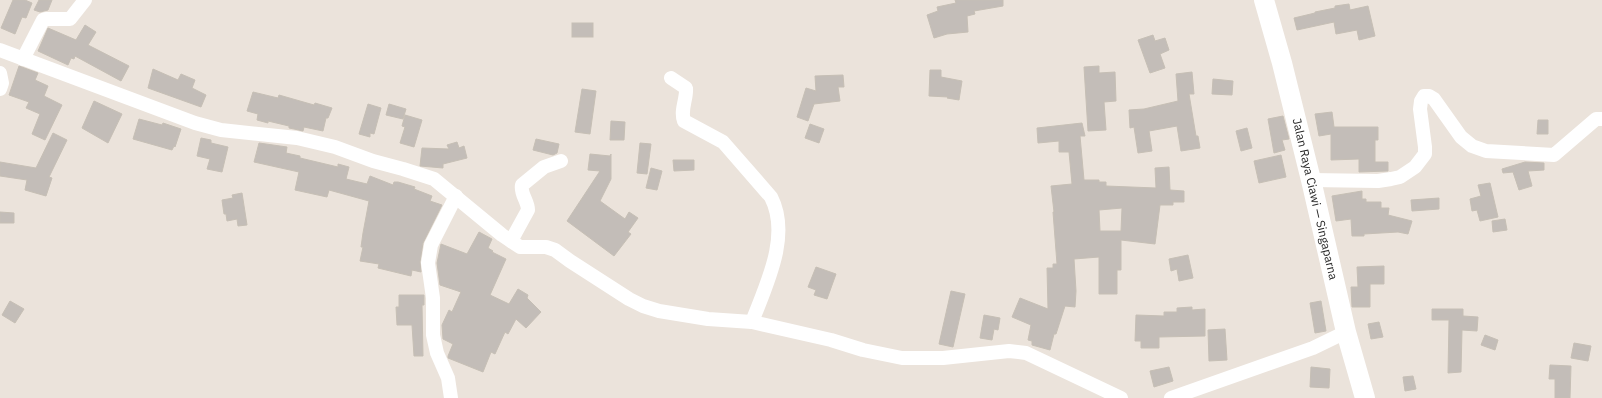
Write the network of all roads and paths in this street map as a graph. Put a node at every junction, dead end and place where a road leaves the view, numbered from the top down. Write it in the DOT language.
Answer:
graph roads {
  1 [pos="85,0"];
  2 [pos="1264,0"];
  3 [pos="0,50"];
  4 [pos="23,59"];
  5 [pos="0,73"];
  6 [pos="672,78"];
  7 [pos="0,89"];
  8 [pos="1602,119"];
  9 [pos="561,161"];
  10 [pos="1311,180"];
  11 [pos="456,196"];
  12 [pos="511,241"];
  13 [pos="752,322"];
  14 [pos="1346,332"];
  15 [pos="451,398"];
  16 [pos="1121,398"];
  17 [pos="1171,398"];
  18 [pos="1365,398"];
  1 -- 4 [label="street"];
  2 -- 10 [label="main road, Jalan Raya Ciawi — Singaparna"];
  3 -- 4 [label="street"];
  4 -- 11 [label="street"];
  5 -- 7 [label="street"];
  6 -- 13 [label="street"];
  8 -- 10 [label="street"];
  9 -- 12 [label="street"];
  10 -- 14 [label="main road, Jalan Raya Ciawi — Singaparna"];
  11 -- 12 [label="street"];
  11 -- 15 [label="street"];
  12 -- 13 [label="street"];
  13 -- 16 [label="street"];
  14 -- 17 [label="street"];
  14 -- 18 [label="main road, Jalan Raya Ciawi — Singaparna"];
}
